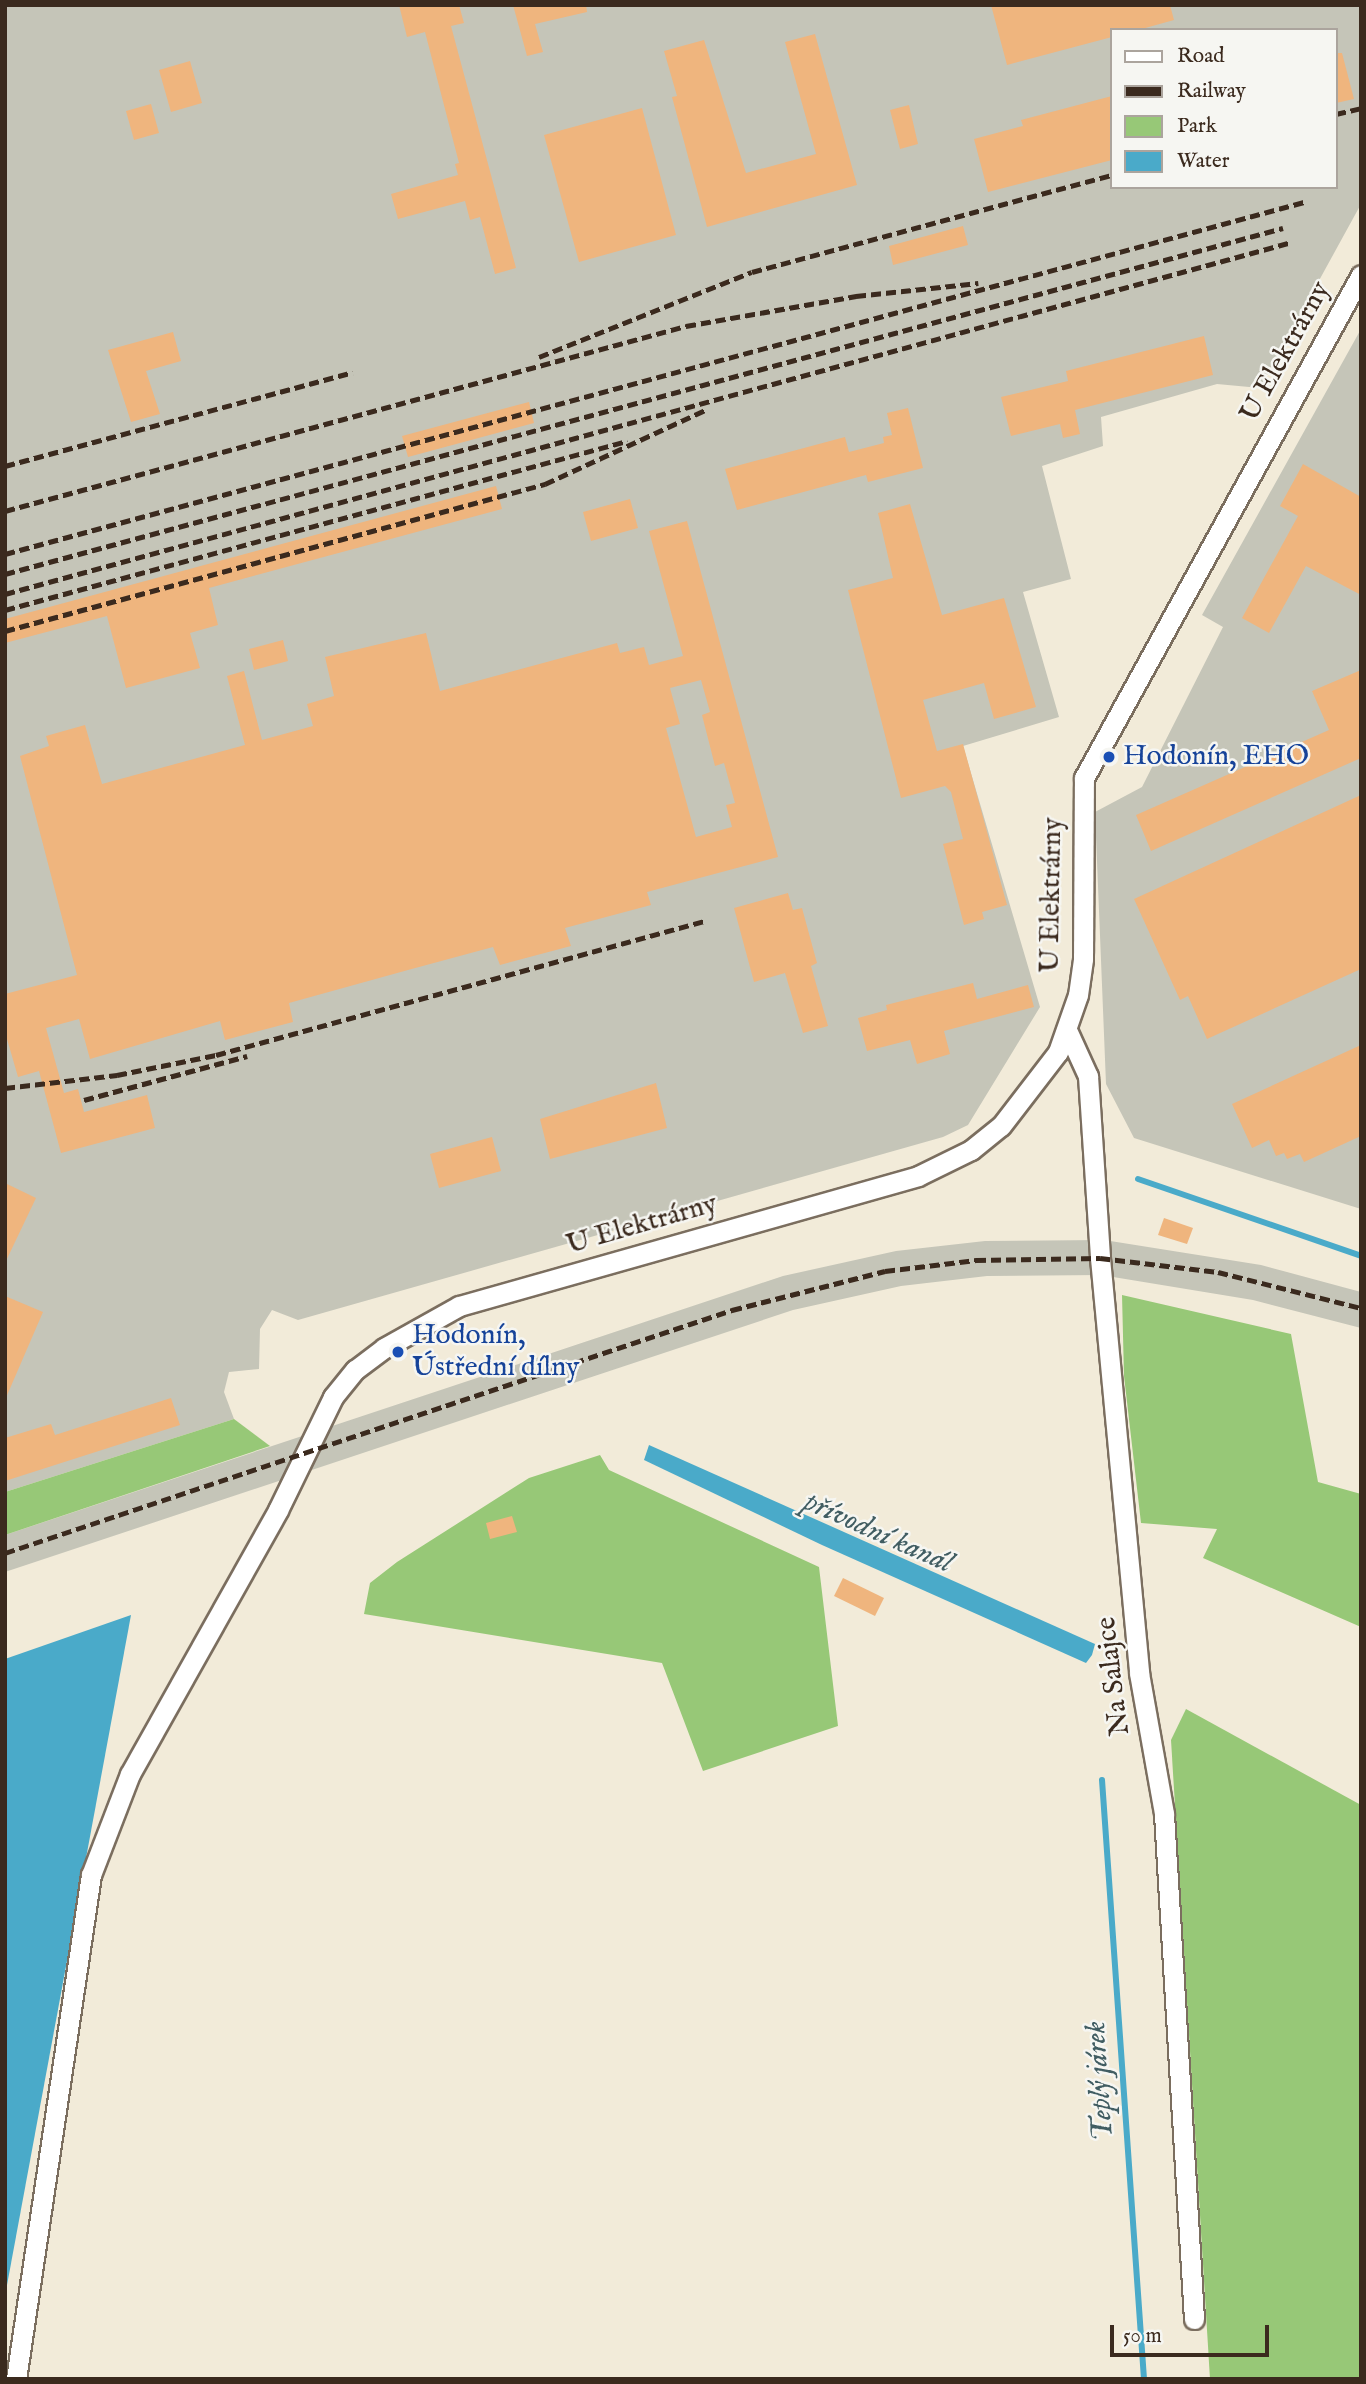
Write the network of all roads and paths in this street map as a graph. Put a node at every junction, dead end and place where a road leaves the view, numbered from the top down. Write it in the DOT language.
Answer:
graph roads {
  1 [pos="1361,275"];
  2 [pos="1067,1030"];
  3 [pos="1194,2319"];
  4 [pos="16,2379"];
  1 -- 2 [label="street, U Elektrárny"];
  2 -- 3 [label="street, Na Salajce"];
  2 -- 4 [label="street, U Elektrárny"];
}
